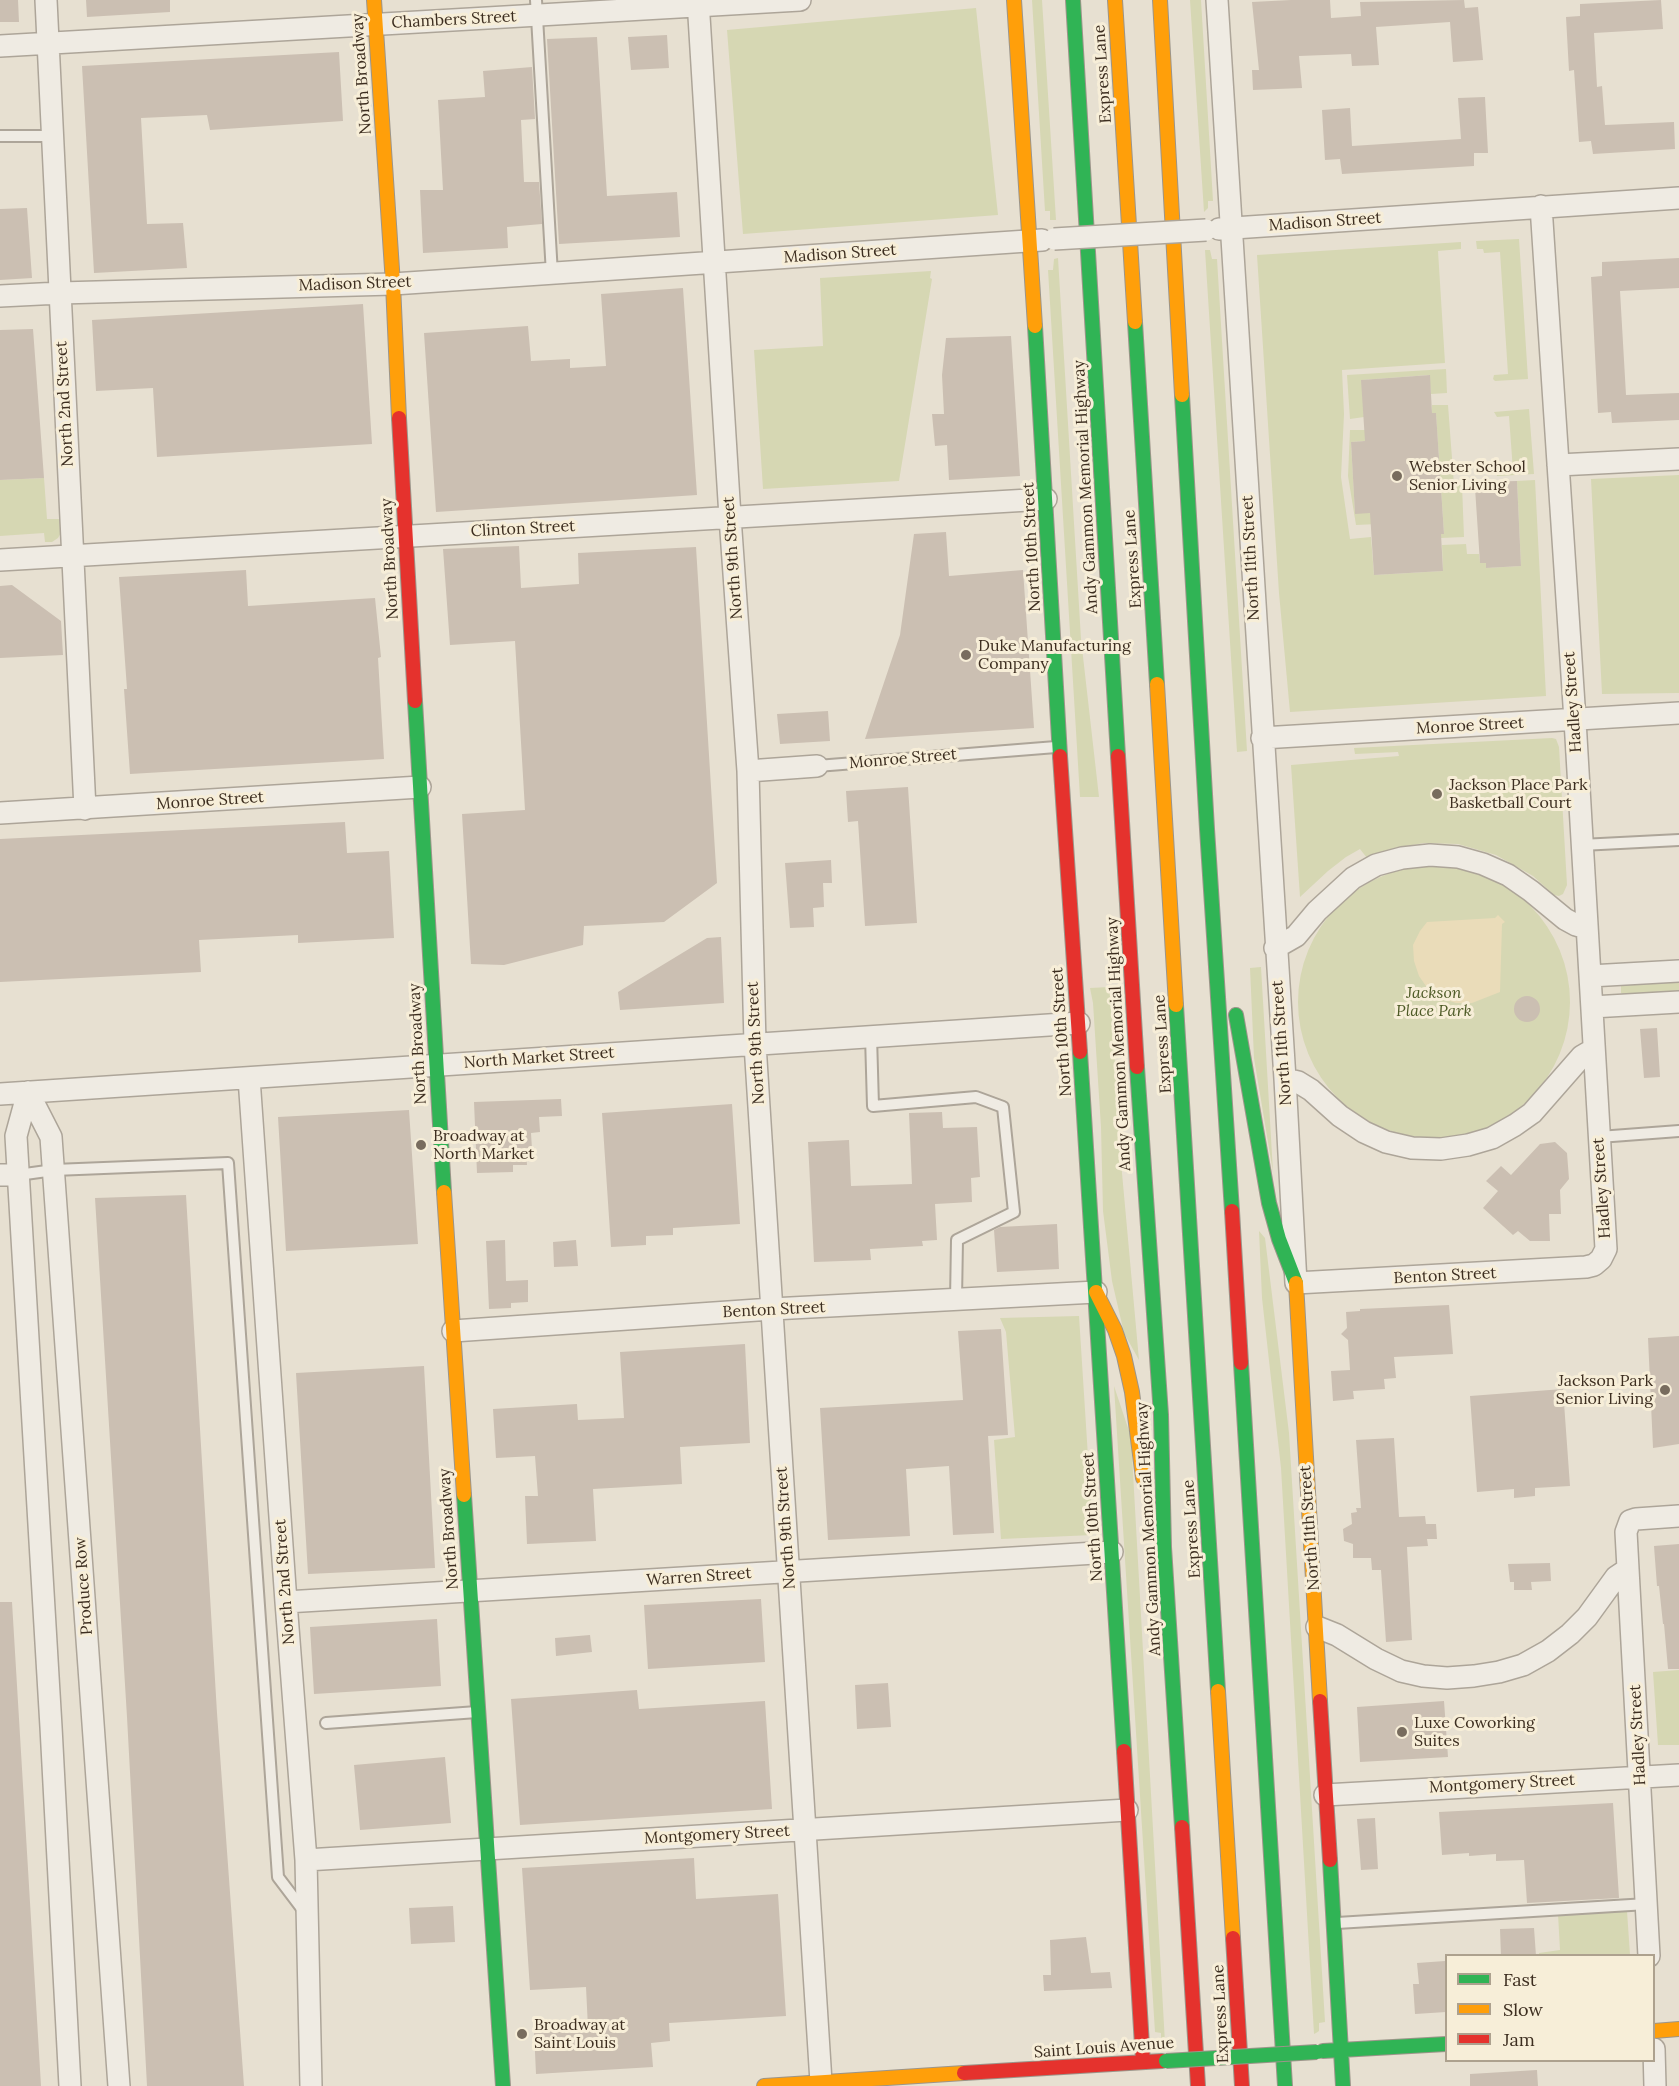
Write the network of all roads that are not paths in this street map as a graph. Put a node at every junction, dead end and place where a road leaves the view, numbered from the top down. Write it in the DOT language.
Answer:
graph roads {
  1 [pos="46,0"];
  2 [pos="374,0"];
  3 [pos="800,0"];
  4 [pos="1014,0"];
  5 [pos="1073,0"];
  6 [pos="1115,0"];
  7 [pos="1160,0"];
  8 [pos="1216,0"];
  9 [pos="698,3"];
  10 [pos="537,7"];
  11 [pos="375,25"];
  12 [pos="48,43"];
  13 [pos="0,46"];
  14 [pos="0,136"];
  15 [pos="52,136"];
  16 [pos="1679,198"];
  17 [pos="1541,206"];
  18 [pos="1231,229"];
  19 [pos="1029,241"];
  20 [pos="715,262"];
  21 [pos="552,274"];
  22 [pos="393,284"];
  23 [pos="60,293"];
  24 [pos="0,296"];
  25 [pos="1679,459"];
  26 [pos="1558,465"];
  27 [pos="1046,499"];
  28 [pos="730,517"];
  29 [pos="405,536"];
  30 [pos="73,555"];
  31 [pos="0,560"];
  32 [pos="1679,713"];
  33 [pos="1575,720"];
  34 [pos="1262,738"];
  35 [pos="1059,747"];
  36 [pos="818,766"];
  37 [pos="748,771"];
  38 [pos="420,787"];
  39 [pos="85,809"];
  40 [pos="0,813"];
  41 [pos="1679,840"];
  42 [pos="1581,845"];
  43 [pos="1586,928"];
  44 [pos="1214,935"];
  45 [pos="1275,948"];
  46 [pos="1679,971"];
  47 [pos="1590,976"];
  48 [pos="1679,1002"];
  49 [pos="1592,1007"];
  50 [pos="1079,1023"];
  51 [pos="871,1036"];
  52 [pos="755,1044"];
  53 [pos="1594,1049"];
  54 [pos="436,1065"];
  55 [pos="249,1078"];
  56 [pos="1285,1079"];
  57 [pos="28,1092"];
  58 [pos="0,1094"];
  59 [pos="1679,1131"];
  60 [pos="1599,1137"];
  61 [pos="54,1170"];
  62 [pos="9,1175"];
  63 [pos="1594,1265"];
  64 [pos="1296,1283"];
  65 [pos="1096,1292"];
  66 [pos="956,1300"];
  67 [pos="772,1309"];
  68 [pos="453,1331"];
  69 [pos="1145,1490"];
  70 [pos="1149,1507"];
  71 [pos="1679,1516"];
  72 [pos="1164,1547"];
  73 [pos="1112,1552"];
  74 [pos="1628,1569"];
  75 [pos="788,1571"];
  76 [pos="470,1591"];
  77 [pos="286,1602"];
  78 [pos="1317,1627"];
  79 [pos="477,1712"];
  80 [pos="326,1723"];
  81 [pos="1679,1775"];
  82 [pos="1640,1776"];
  83 [pos="1325,1795"];
  84 [pos="1127,1810"];
  85 [pos="805,1830"];
  86 [pos="486,1849"];
  87 [pos="306,1860"];
  88 [pos="1647,1904"];
  89 [pos="308,1916"];
  90 [pos="1333,1923"];
  91 [pos="1649,1954"];
  92 [pos="1679,2029"];
  93 [pos="1655,2031"];
  94 [pos="1445,2044"];
  95 [pos="1341,2050"];
  96 [pos="1143,2062"];
  97 [pos="1654,2062"];
  98 [pos="821,2084"];
  99 [pos="70,2086"];
  100 [pos="119,2086"];
  101 [pos="311,2086"];
  102 [pos="503,2086"];
  103 [pos="764,2086"];
  104 [pos="1198,2086"];
  105 [pos="1242,2086"];
  106 [pos="1285,2086"];
  107 [pos="1343,2086"];
  108 [pos="1655,2086"];
  1 -- 12 [label="street, North 2nd Street"];
  2 -- 11 [label="main road, North Broadway"];
  3 -- 9 [label="street, Chambers Street"];
  4 -- 19 [label="main road, North 10th Street"];
  5 -- 72 [label="main road, Andy Gammon Memorial Highway"];
  6 -- 105 [label="main road, Express Lane"];
  7 -- 44 [label="main road"];
  8 -- 18 [label="street, North 11th Street"];
  9 -- 10 [label="street, Chambers Street"];
  9 -- 20 [label="street, North 9th Street"];
  10 -- 11 [label="street, Chambers Street"];
  10 -- 21 [label="lane"];
  11 -- 12 [label="street, Chambers Street"];
  11 -- 22 [label="main road, North Broadway"];
  12 -- 13 [label="street, Chambers Street"];
  12 -- 15 [label="street, North 2nd Street"];
  14 -- 15 [label="lane"];
  15 -- 23 [label="street, North 2nd Street"];
  16 -- 17 [label="street, Madison Street"];
  17 -- 18 [label="street, Madison Street"];
  17 -- 26 [label="street, Hadley Street"];
  18 -- 19 [label="street, Madison Street, bridge"];
  18 -- 34 [label="street, North 11th Street"];
  19 -- 20 [label="street, Madison Street"];
  19 -- 27 [label="main road, North 10th Street"];
  20 -- 21 [label="street, Madison Street"];
  20 -- 28 [label="street, North 9th Street"];
  21 -- 22 [label="street, Madison Street"];
  22 -- 23 [label="street, Madison Street"];
  22 -- 29 [label="main road, North Broadway"];
  23 -- 24 [label="street, Madison Street"];
  23 -- 30 [label="street, North 2nd Street"];
  25 -- 26 [label="street"];
  26 -- 33 [label="street, Hadley Street"];
  27 -- 28 [label="street, Clinton Street"];
  27 -- 35 [label="main road, North 10th Street"];
  28 -- 29 [label="street, Clinton Street"];
  28 -- 37 [label="street, North 9th Street"];
  29 -- 30 [label="street, Clinton Street"];
  29 -- 38 [label="main road, North Broadway"];
  30 -- 31 [label="street, Clinton Street"];
  30 -- 39 [label="street, North 2nd Street"];
  32 -- 33 [label="street, Monroe Street"];
  33 -- 34 [label="street, Monroe Street"];
  33 -- 42 [label="street, Hadley Street"];
  34 -- 45 [label="street, North 11th Street"];
  35 -- 36 [label="lane, Monroe Street"];
  35 -- 50 [label="main road, North 10th Street"];
  36 -- 37 [label="street, Monroe Street"];
  37 -- 52 [label="street, North 9th Street"];
  38 -- 39 [label="street, Monroe Street"];
  38 -- 54 [label="main road, North Broadway"];
  39 -- 40 [label="street, Monroe Street"];
  41 -- 42 [label="lane"];
  42 -- 43 [label="street, Hadley Street"];
  43 -- 45 [label="street"];
  43 -- 47 [label="street, Hadley Street"];
  44 -- 64 [label="main road"];
  44 -- 106 [label="main road"];
  45 -- 56 [label="street, North 11th Street"];
  46 -- 47 [label="street"];
  47 -- 49 [label="street, Hadley Street"];
  48 -- 49 [label="street"];
  49 -- 53 [label="street, Hadley Street"];
  50 -- 51 [label="street, North Market Street"];
  50 -- 65 [label="main road, North 10th Street"];
  51 -- 52 [label="street, North Market Street"];
  51 -- 66 [label="lane"];
  52 -- 54 [label="street, North Market Street"];
  52 -- 67 [label="street, North 9th Street"];
  53 -- 56 [label="street"];
  53 -- 60 [label="street, Hadley Street"];
  54 -- 55 [label="street, North Market Street"];
  54 -- 68 [label="main road, North Broadway"];
  55 -- 57 [label="street, North Market Street"];
  55 -- 77 [label="street, North 2nd Street"];
  56 -- 64 [label="street, North 11th Street"];
  57 -- 58 [label="street, North Market Street"];
  57 -- 61 [label="street, Produce Row"];
  57 -- 62 [label="street"];
  59 -- 60 [label="lane"];
  60 -- 63 [label="street, Hadley Street"];
  61 -- 62 [label="lane"];
  61 -- 89 [label="lane"];
  61 -- 100 [label="street, Produce Row"];
  62 -- 99 [label="street"];
  63 -- 64 [label="street, Benton Street"];
  64 -- 78 [label="main road, North 11th Street"];
  65 -- 66 [label="street, Benton Street"];
  65 -- 69 [label="main road"];
  65 -- 73 [label="main road, North 10th Street"];
  66 -- 67 [label="street, Benton Street"];
  67 -- 68 [label="street, Benton Street"];
  67 -- 75 [label="street, North 9th Street"];
  68 -- 76 [label="main road, North Broadway"];
  70 -- 72 [label="main road"];
  71 -- 74 [label="street, Hadley Street"];
  72 -- 104 [label="main road, Andy Gammon Memorial Highway"];
  73 -- 75 [label="street, Warren Street"];
  73 -- 84 [label="main road, North 10th Street"];
  74 -- 78 [label="street"];
  74 -- 82 [label="street, Hadley Street"];
  75 -- 76 [label="street, Warren Street"];
  75 -- 85 [label="street, North 9th Street"];
  76 -- 77 [label="street, Warren Street"];
  76 -- 79 [label="main road, North Broadway"];
  77 -- 87 [label="street, North 2nd Street"];
  78 -- 83 [label="main road, North 11th Street"];
  79 -- 80 [label="lane"];
  79 -- 86 [label="main road, North Broadway"];
  81 -- 82 [label="street, Montgomery Street"];
  82 -- 83 [label="street, Montgomery Street"];
  82 -- 88 [label="street, Hadley Street"];
  83 -- 90 [label="main road, North 11th Street"];
  84 -- 85 [label="street, Montgomery Street"];
  84 -- 96 [label="main road, North 10th Street"];
  85 -- 86 [label="street, Montgomery Street"];
  85 -- 98 [label="street, North 9th Street"];
  86 -- 87 [label="street, Montgomery Street"];
  86 -- 102 [label="main road, North Broadway"];
  87 -- 89 [label="street, North 2nd Street"];
  88 -- 90 [label="lane"];
  88 -- 91 [label="street, Hadley Street"];
  89 -- 101 [label="street, North 2nd Street"];
  90 -- 95 [label="main road, North 11th Street"];
  92 -- 93 [label="main road"];
  94 -- 95 [label="main road, Saint Louis Avenue"];
  95 -- 96 [label="main road, Saint Louis Avenue, bridge"];
  95 -- 107 [label="main road, North 11th Street"];
  96 -- 98 [label="main road, Saint Louis Avenue"];
  97 -- 108 [label="street"];
  98 -- 103 [label="main road, Saint Louis Avenue"];
}
